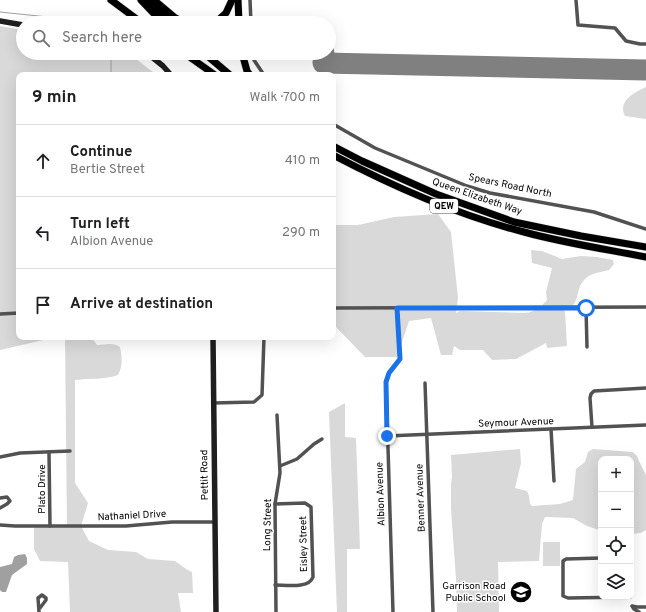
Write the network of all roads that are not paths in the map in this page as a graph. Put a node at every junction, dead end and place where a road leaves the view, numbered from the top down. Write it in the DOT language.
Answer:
graph roads {
  1 [pos="110,0"];
  2 [pos="141,0"];
  3 [pos="149,0"];
  4 [pos="154,0"];
  5 [pos="250,0"];
  6 [pos="576,0"];
  7 [pos="237,1"];
  8 [pos="132,16"];
  9 [pos="156,16"];
  10 [pos="164,16"];
  11 [pos="173,16"];
  12 [pos="222,16"];
  13 [pos="239,16"];
  14 [pos="251,16"];
  15 [pos="0,21"];
  16 [pos="16,23"];
  17 [pos="646,44"];
  18 [pos="156,60"];
  19 [pos="194,60"];
  20 [pos="200,60"];
  21 [pos="212,60"];
  22 [pos="244,60"];
  23 [pos="254,60"];
  24 [pos="168,72"];
  25 [pos="212,72"];
  26 [pos="213,72"];
  27 [pos="226,72"];
  28 [pos="248,72"];
  29 [pos="262,72"];
  30 [pos="336,126"];
  31 [pos="336,144"];
  32 [pos="336,148"];
  33 [pos="336,157"];
  34 [pos="362,161"];
  35 [pos="646,229"];
  36 [pos="646,248"];
  37 [pos="646,257"];
  38 [pos="646,307"];
  39 [pos="336,308"];
  40 [pos="397,308"];
  41 [pos="586,308"];
  42 [pos="16,313"];
  43 [pos="0,314"];
  44 [pos="213,340"];
  45 [pos="264,340"];
  46 [pos="587,347"];
  47 [pos="425,383"];
  48 [pos="646,388"];
  49 [pos="213,403"];
  50 [pos="277,415"];
  51 [pos="646,425"];
  52 [pos="592,427"];
  53 [pos="551,429"];
  54 [pos="427,434"];
  55 [pos="387,436"];
  56 [pos="322,439"];
  57 [pos="70,451"];
  58 [pos="49,452"];
  59 [pos="0,457"];
  60 [pos="280,466"];
  61 [pos="554,481"];
  62 [pos="0,498"];
  63 [pos="275,504"];
  64 [pos="0,508"];
  65 [pos="215,522"];
  66 [pos="0,525"];
  67 [pos="50,526"];
  68 [pos="598,558"];
  69 [pos="275,585"];
  70 [pos="598,598"];
  71 [pos="631,600"];
  72 [pos="632,606"];
  73 [pos="646,607"];
  74 [pos="216,612"];
  75 [pos="276,612"];
  76 [pos="393,612"];
  77 [pos="433,612"];
  78 [pos="639,612"];
  1 -- 8 [label="highway"];
  2 -- 9 [label="highway"];
  3 -- 10 [label="highway"];
  4 -- 11 [label="highway"];
  5 -- 14 [label="street"];
  6 -- 17 [label="street"];
  7 -- 12 [label="highway"];
  7 -- 13 [label="highway"];
  15 -- 16 [label="street"];
  18 -- 24 [label="street"];
  19 -- 25 [label="highway"];
  20 -- 26 [label="highway"];
  21 -- 27 [label="highway"];
  22 -- 28 [label="highway"];
  23 -- 29 [label="street"];
  30 -- 35 [label="street, Spears Road North"];
  31 -- 34 [label="highway"];
  32 -- 34 [label="highway, Queen Elizabeth Way / QEW"];
  33 -- 37 [label="highway, Queen Elizabeth Way / QEW"];
  34 -- 36 [label="highway, Queen Elizabeth Way / QEW"];
  38 -- 41 [label="street"];
  39 -- 40 [label="street"];
  40 -- 41 [label="street"];
  40 -- 55 [label="street, Albion Avenue"];
  41 -- 46 [label="street"];
  42 -- 43 [label="street"];
  44 -- 49 [label="street, Pettit Road"];
  45 -- 49 [label="street"];
  47 -- 54 [label="street, Benner Avenue"];
  48 -- 52 [label="street"];
  49 -- 65 [label="street, Pettit Road"];
  50 -- 60 [label="street, Long Street"];
  51 -- 52 [label="street, Seymour Avenue"];
  52 -- 53 [label="street, Seymour Avenue"];
  53 -- 54 [label="street, Seymour Avenue"];
  53 -- 61 [label="street"];
  54 -- 55 [label="street, Seymour Avenue"];
  54 -- 77 [label="street, Benner Avenue"];
  55 -- 76 [label="street, Albion Avenue"];
  56 -- 60 [label="street"];
  57 -- 58 [label="street"];
  58 -- 59 [label="street"];
  58 -- 67 [label="street, Plato Drive"];
  60 -- 63 [label="street, Long Street"];
  62 -- 64 [label="street"];
  63 -- 69 [label="street, Long Street"];
  63 -- 69 [label="street, Eisley Street"];
  65 -- 67 [label="street, Nathaniel Drive"];
  65 -- 74 [label="street, Pettit Road"];
  66 -- 67 [label="street, Nathaniel Drive"];
  68 -- 70 [label="street"];
  69 -- 75 [label="street, Long Street"];
  71 -- 72 [label="street"];
  72 -- 73 [label="street"];
  72 -- 78 [label="street"];
}
